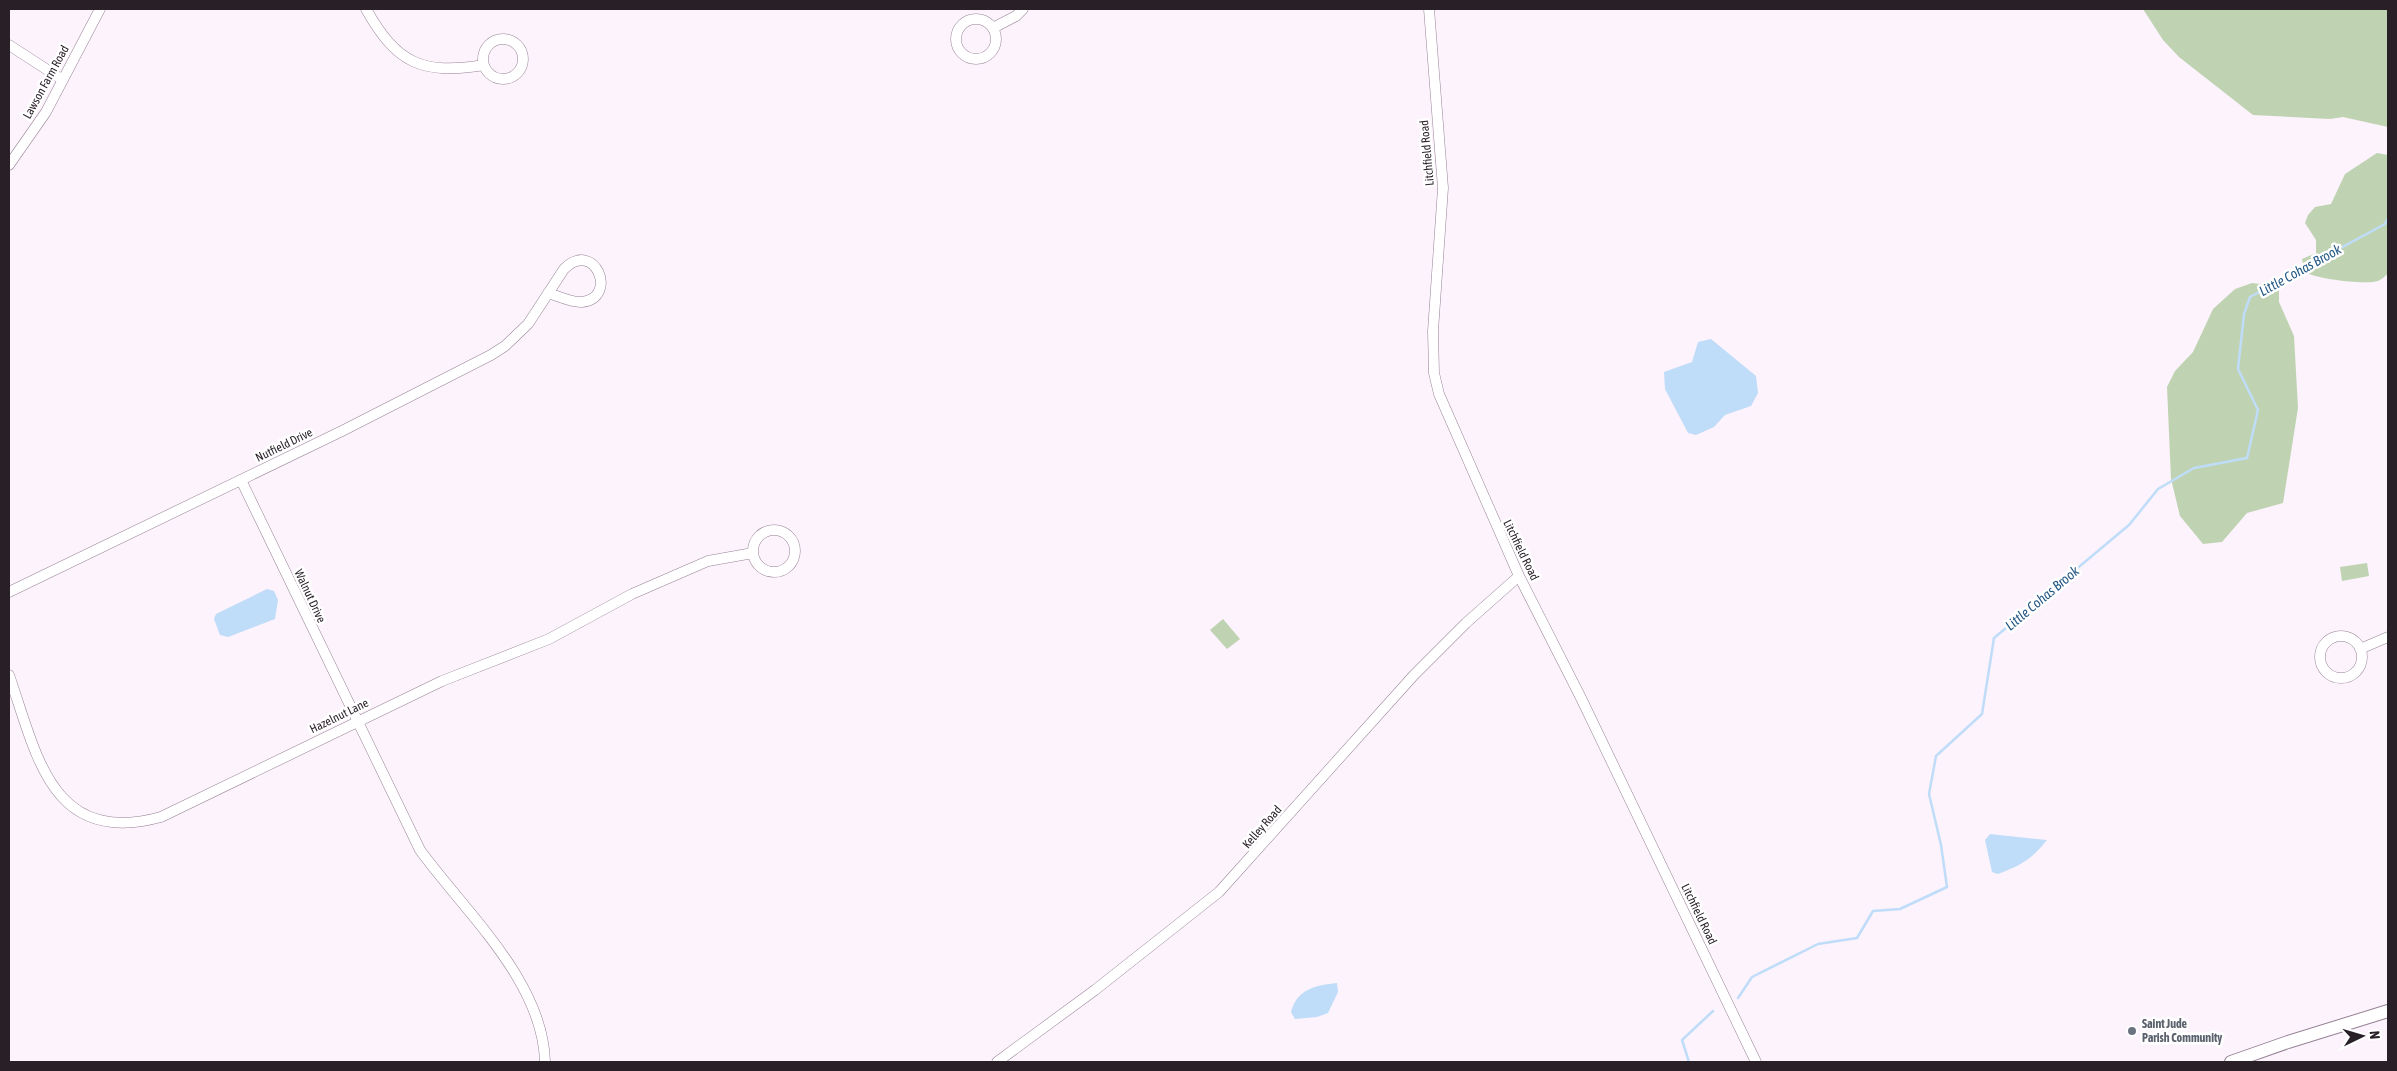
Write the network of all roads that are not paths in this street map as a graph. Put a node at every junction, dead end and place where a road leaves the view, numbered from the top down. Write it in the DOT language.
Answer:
graph roads {
  1 [pos="100,9"];
  2 [pos="366,9"];
  3 [pos="1023,9"];
  4 [pos="1429,9"];
  5 [pos="994,28"];
  6 [pos="9,44"];
  7 [pos="484,65"];
  8 [pos="63,80"];
  9 [pos="9,165"];
  10 [pos="548,293"];
  11 [pos="241,480"];
  12 [pos="753,553"];
  13 [pos="1519,576"];
  14 [pos="9,592"];
  15 [pos="2388,638"];
  16 [pos="2360,649"];
  17 [pos="9,675"];
  18 [pos="357,722"];
  19 [pos="2388,1012"];
  20 [pos="545,1062"];
  21 [pos="997,1062"];
  22 [pos="1756,1062"];
  23 [pos="2231,1062"];
  1 -- 8 [label="street, Lawson Farm Road"];
  2 -- 7 [label="street"];
  3 -- 5 [label="street"];
  4 -- 13 [label="street, Litchfield Road"];
  5 -- 5 [label="street"];
  6 -- 8 [label="street"];
  7 -- 7 [label="street"];
  8 -- 9 [label="street, Lawson Farm Road"];
  10 -- 10 [label="street, Nutfield Drive"];
  10 -- 11 [label="street, Nutfield Drive"];
  11 -- 14 [label="street, Nutfield Drive"];
  11 -- 18 [label="street, Walnut Drive"];
  12 -- 12 [label="street"];
  12 -- 18 [label="street, Hazelnut Lane"];
  13 -- 21 [label="street, Kelley Road"];
  13 -- 22 [label="street, Litchfield Road"];
  15 -- 16 [label="street"];
  16 -- 16 [label="street"];
  17 -- 18 [label="street, Hazelnut Lane"];
  18 -- 20 [label="street, Walnut Drive"];
  19 -- 23 [label="main road"];
}
